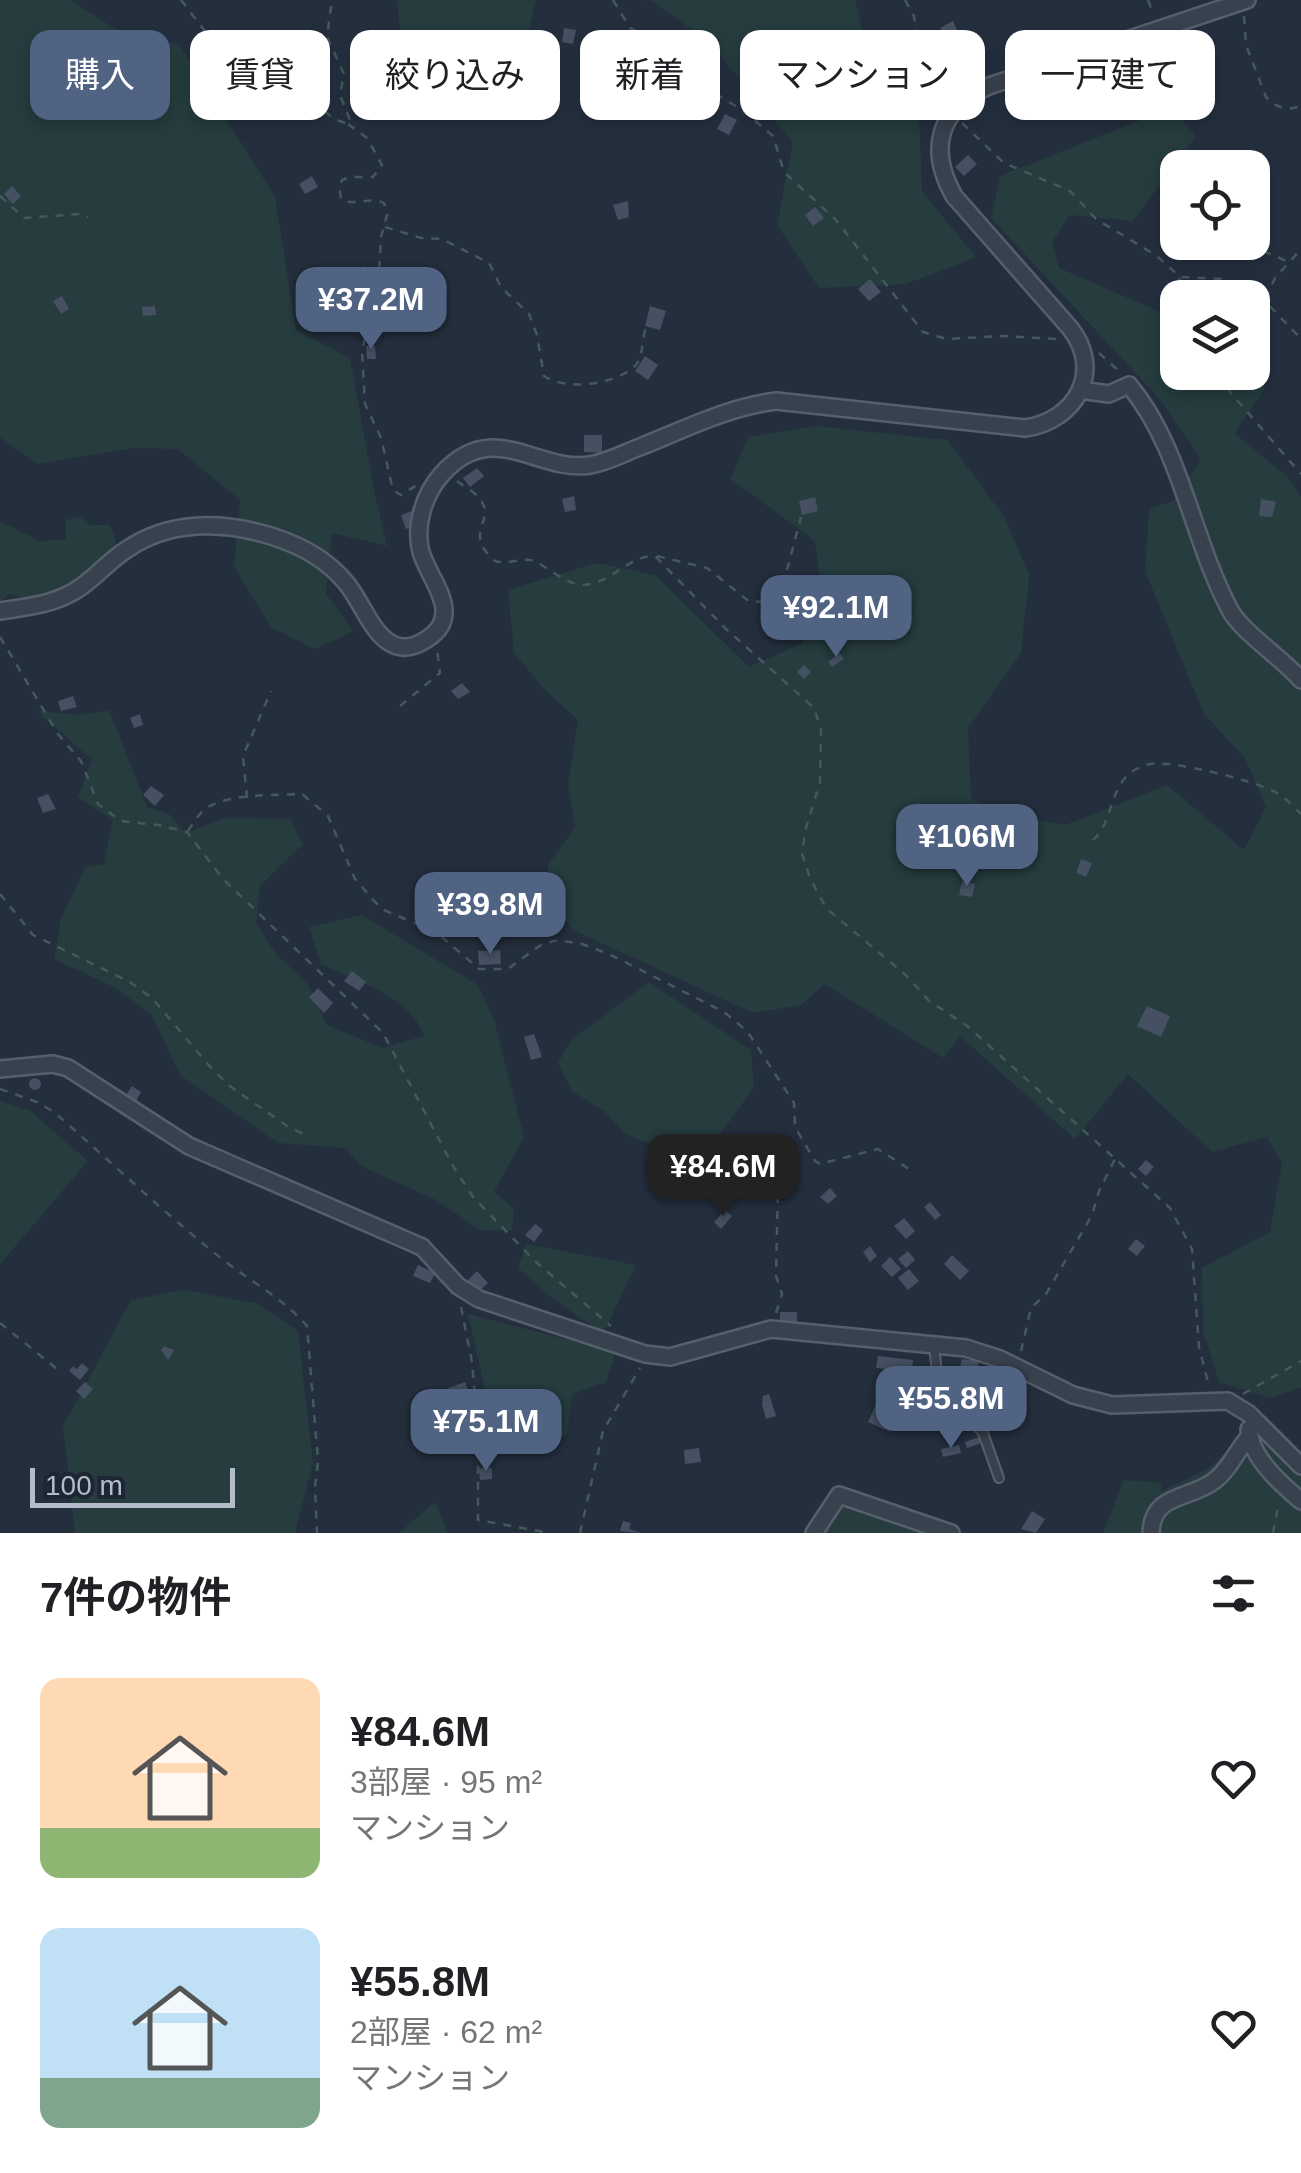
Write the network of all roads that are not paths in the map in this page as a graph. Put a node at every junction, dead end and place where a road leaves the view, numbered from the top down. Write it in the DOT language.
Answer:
graph roads {
  1 [pos="1245,1"];
  2 [pos="1080,390"];
  3 [pos="0,610"];
  4 [pos="1301,680"];
  5 [pos="0,1070"];
  6 [pos="934,1344"];
  7 [pos="1248,1414"];
  8 [pos="1249,1437"];
  9 [pos="1301,1466"];
  10 [pos="999,1478"];
  11 [pos="1301,1501"];
  12 [pos="814,1533"];
  13 [pos="951,1533"];
  14 [pos="1150,1533"];
  1 -- 2 [label="street"];
  2 -- 3 [label="street"];
  2 -- 4 [label="street"];
  5 -- 6 [label="street"];
  6 -- 7 [label="street"];
  6 -- 10 [label="lane"];
  7 -- 8 [label="street"];
  7 -- 9 [label="street"];
  8 -- 11 [label="street"];
  8 -- 14 [label="street"];
  12 -- 13 [label="street"];
}
